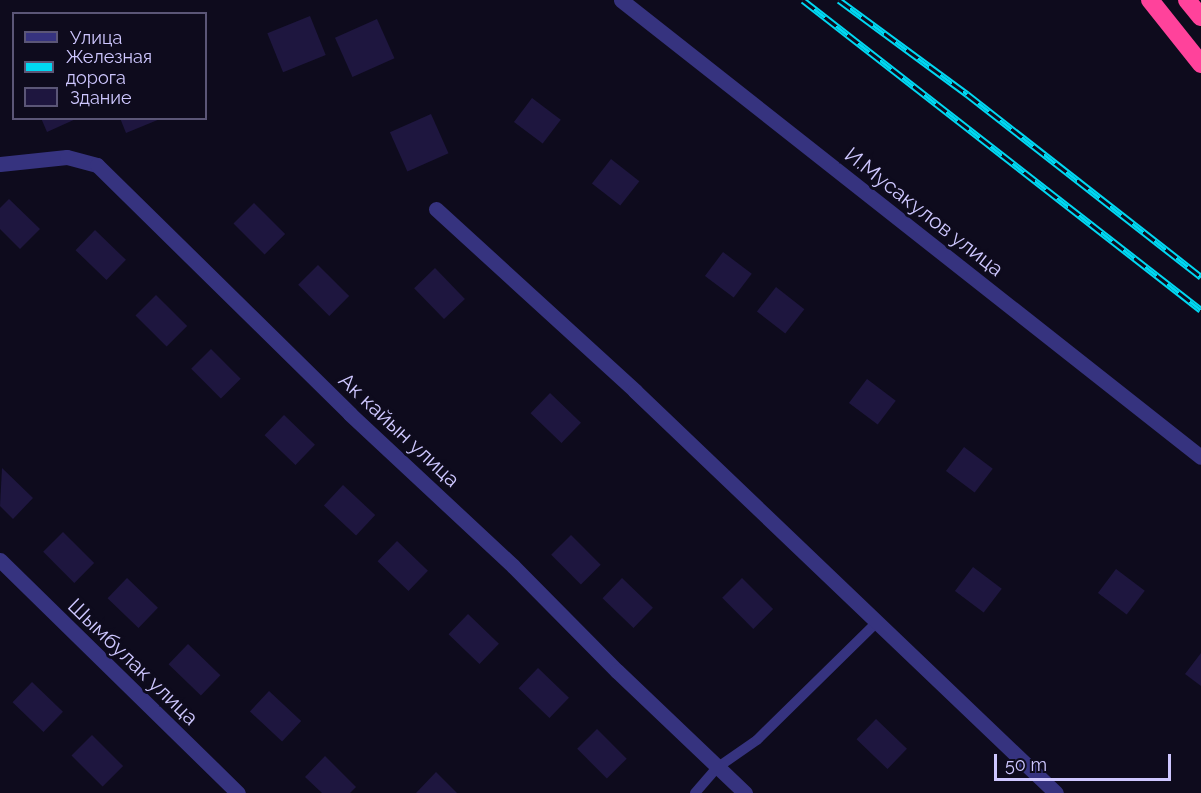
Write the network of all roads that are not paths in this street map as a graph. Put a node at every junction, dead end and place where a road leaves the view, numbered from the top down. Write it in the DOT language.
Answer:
graph roads {
  1 [pos="621,0"];
  2 [pos="1150,0"];
  3 [pos="1187,0"];
  4 [pos="1201,17"];
  5 [pos="1201,64"];
  6 [pos="0,164"];
  7 [pos="436,209"];
  8 [pos="1201,457"];
  9 [pos="0,560"];
  10 [pos="877,622"];
  11 [pos="718,767"];
  12 [pos="238,793"];
  13 [pos="695,793"];
  14 [pos="745,793"];
  15 [pos="1056,793"];
  1 -- 8 [label="street, И.Мусакулов улица"];
  2 -- 5 [label="highway"];
  3 -- 4 [label="highway"];
  6 -- 11 [label="street, Ак кайын улица"];
  7 -- 10 [label="street"];
  9 -- 12 [label="street, Шымбулак улица"];
  10 -- 11 [label="lane"];
  10 -- 15 [label="street"];
  11 -- 13 [label="lane"];
  11 -- 14 [label="street, Ак кайын улица"];
}
